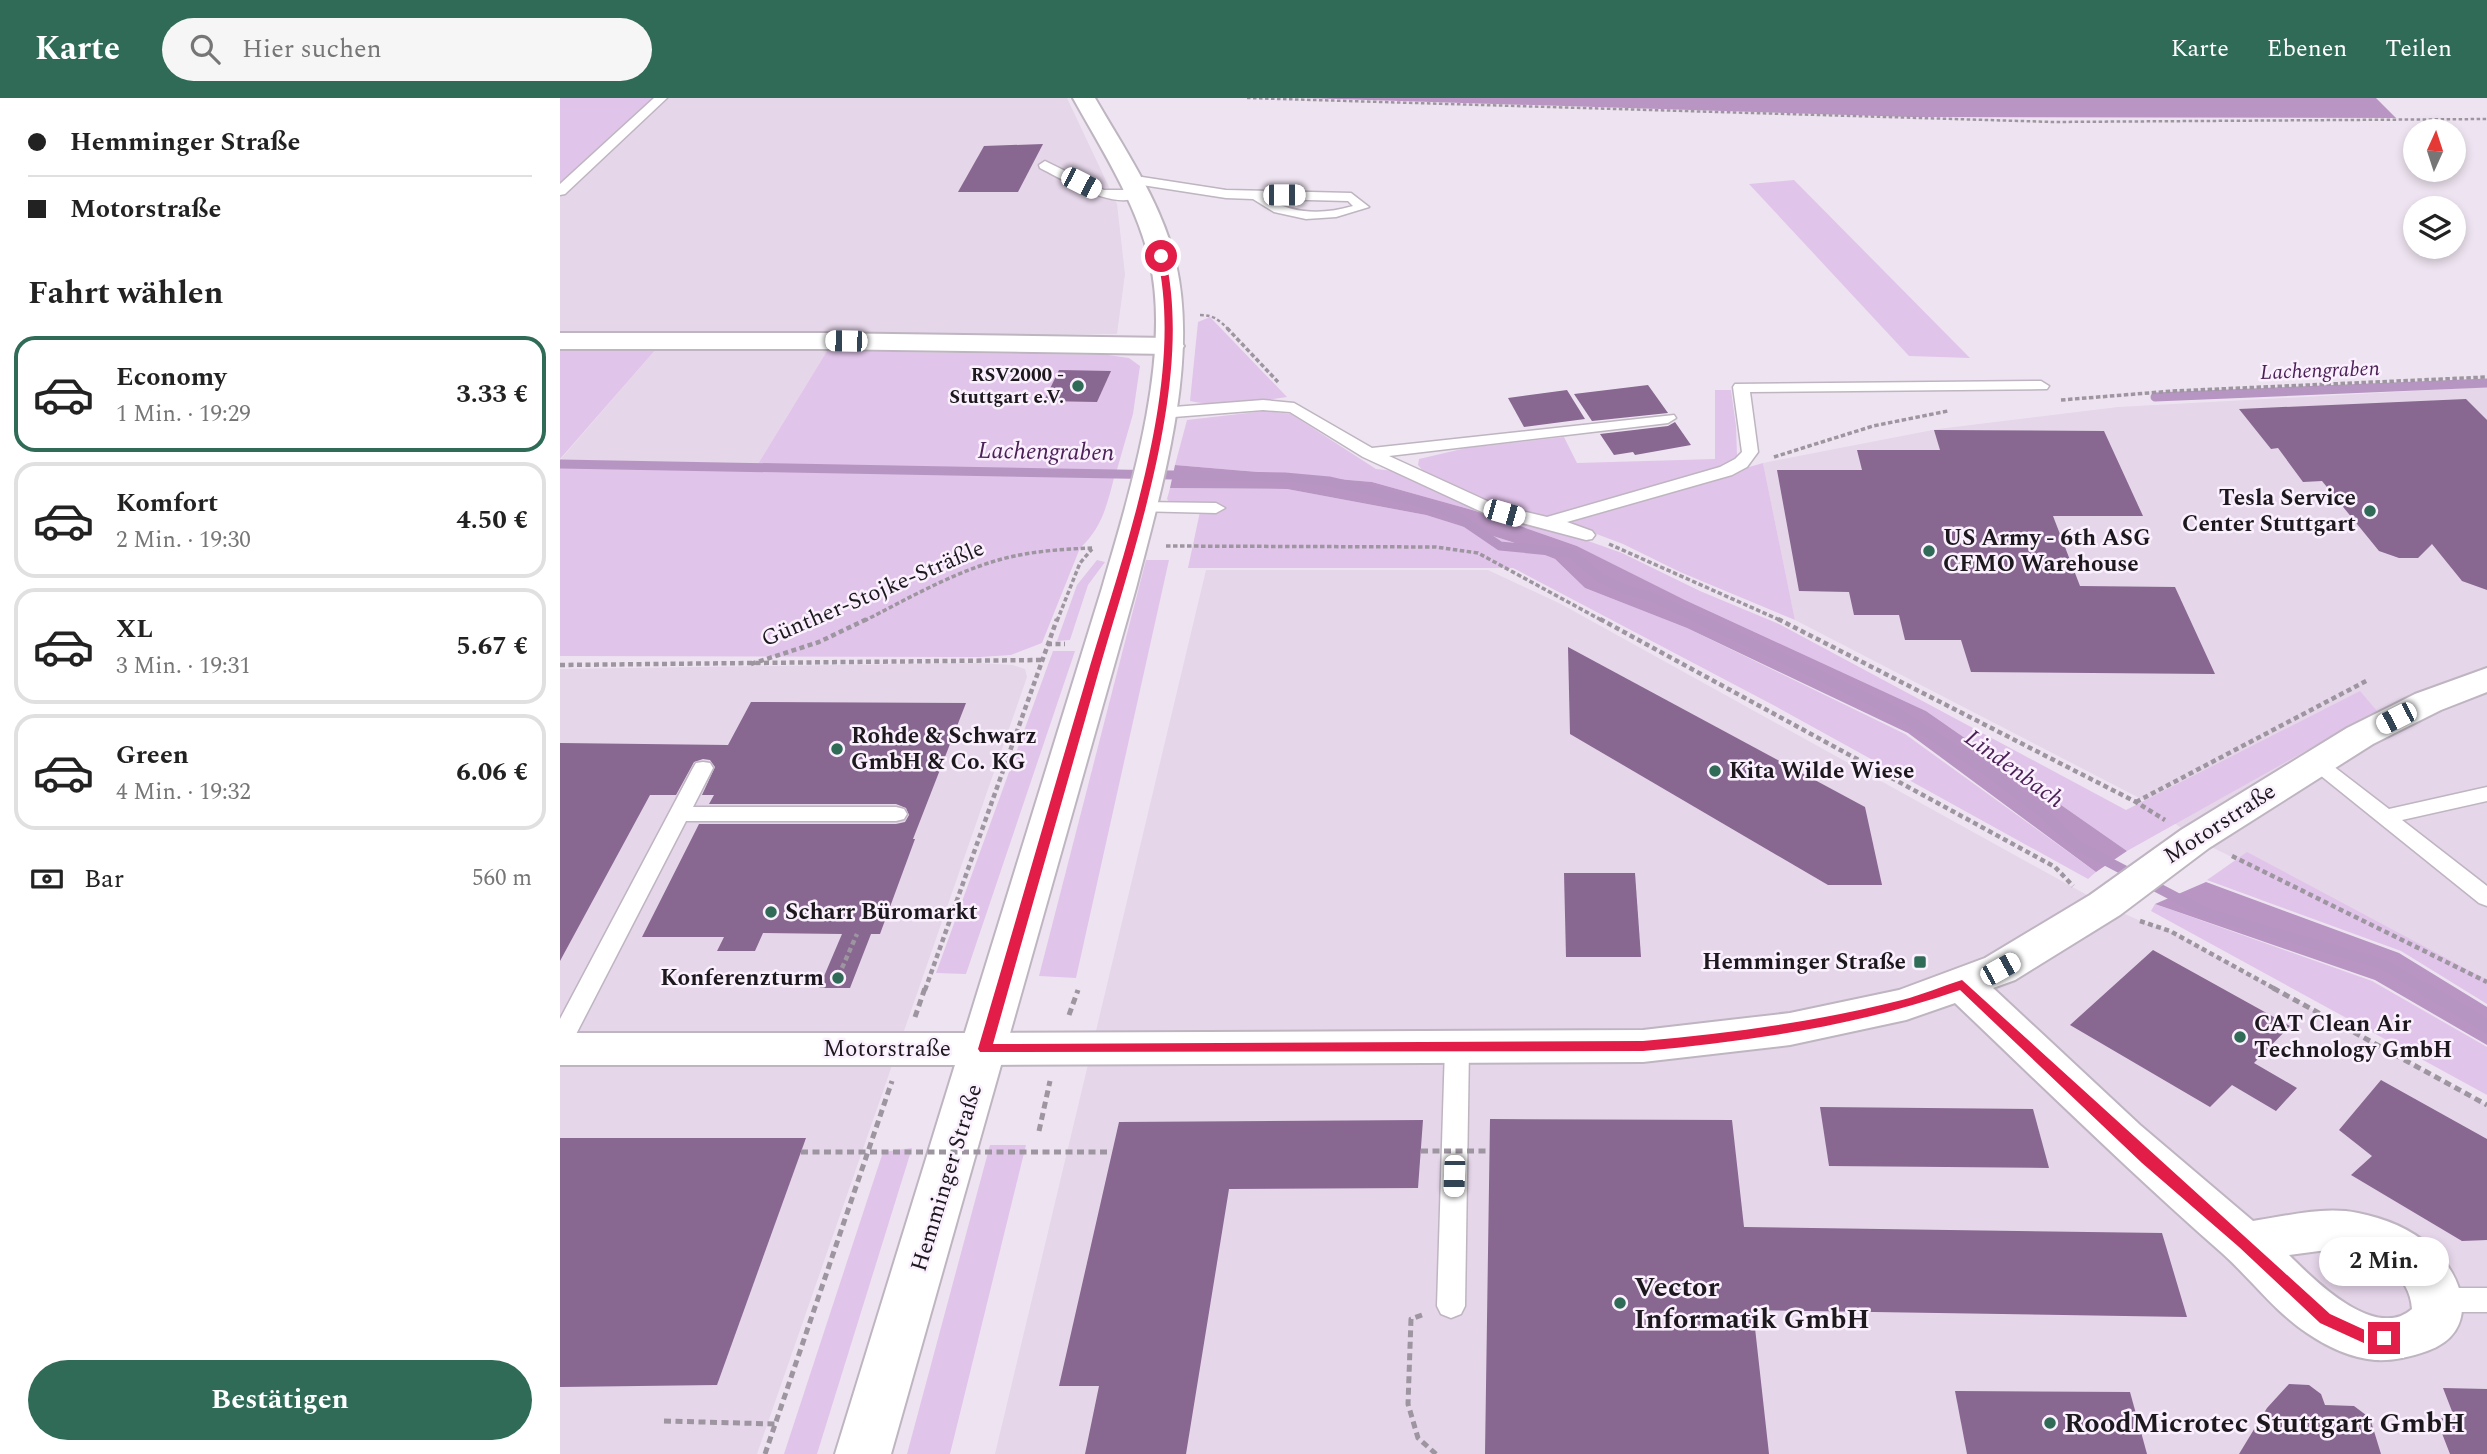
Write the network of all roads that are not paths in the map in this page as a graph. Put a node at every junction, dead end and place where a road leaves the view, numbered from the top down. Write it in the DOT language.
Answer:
graph roads {
  1 [pos="661,98"];
  2 [pos="1084,98"];
  3 [pos="1045,164"];
  4 [pos="1133,188"];
  5 [pos="560,191"];
  6 [pos="1257,195"];
  7 [pos="560,341"];
  8 [pos="1170,345"];
  9 [pos="2045,393"];
  10 [pos="1161,413"];
  11 [pos="1668,418"];
  12 [pos="1368,453"];
  13 [pos="1142,500"];
  14 [pos="1216,508"];
  15 [pos="1546,523"];
  16 [pos="1586,535"];
  17 [pos="2487,679"];
  18 [pos="2316,763"];
  19 [pos="703,768"];
  20 [pos="2487,794"];
  21 [pos="679,814"];
  22 [pos="896,814"];
  23 [pos="2385,817"];
  24 [pos="2487,898"];
  25 [pos="1962,984"];
  26 [pos="560,1042"];
  27 [pos="1457,1047"];
  28 [pos="560,1049"];
  29 [pos="985,1049"];
  30 [pos="2244,1243"];
  31 [pos="2438,1300"];
  32 [pos="2487,1300"];
  33 [pos="1451,1306"];
  34 [pos="863,1454"];
  1 -- 5 [label="lane"];
  2 -- 4 [label="street, Hemminger Straße"];
  3 -- 4 [label="lane"];
  4 -- 6 [label="lane"];
  4 -- 8 [label="street, Hemminger Straße"];
  6 -- 6 [label="lane"];
  7 -- 8 [label="street"];
  8 -- 10 [label="street, Hemminger Straße"];
  9 -- 15 [label="lane"];
  10 -- 12 [label="lane"];
  10 -- 13 [label="street, Hemminger Straße"];
  11 -- 12 [label="lane"];
  12 -- 15 [label="lane"];
  13 -- 14 [label="lane"];
  13 -- 29 [label="street, Hemminger Straße"];
  15 -- 16 [label="lane"];
  17 -- 18 [label="street, Motorstraße"];
  18 -- 23 [label="lane"];
  18 -- 25 [label="street, Motorstraße"];
  19 -- 21 [label="lane"];
  20 -- 23 [label="lane"];
  21 -- 22 [label="lane"];
  21 -- 26 [label="lane"];
  23 -- 24 [label="lane"];
  25 -- 27 [label="street, Motorstraße"];
  25 -- 30 [label="street"];
  27 -- 29 [label="street, Motorstraße"];
  27 -- 33 [label="lane"];
  28 -- 29 [label="street, Motorstraße"];
  29 -- 34 [label="street, Hemminger Straße"];
  30 -- 31 [label="street"];
  30 -- 31 [label="street"];
  31 -- 32 [label="lane"];
}
